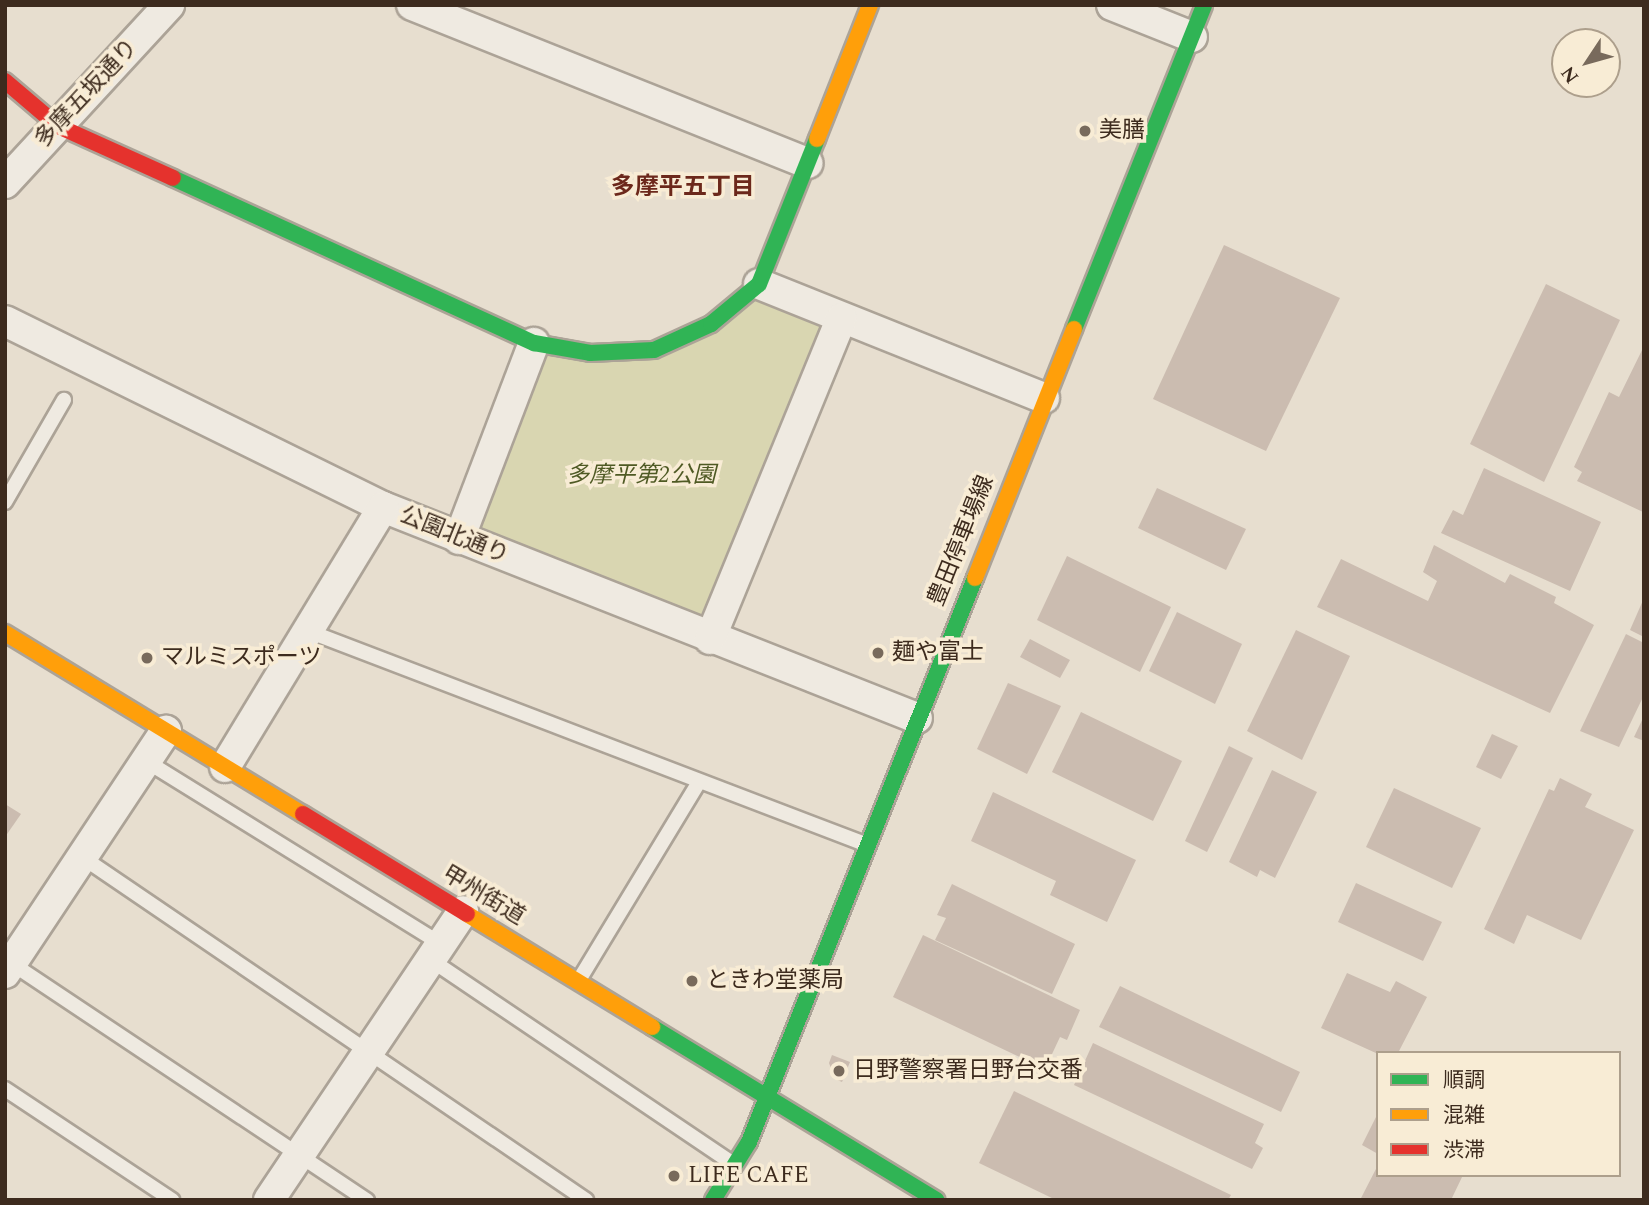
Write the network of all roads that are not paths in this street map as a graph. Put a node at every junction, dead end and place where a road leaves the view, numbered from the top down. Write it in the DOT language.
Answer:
graph roads {
  1 [pos="169,5"];
  2 [pos="412,5"];
  3 [pos="870,5"];
  4 [pos="1112,5"];
  5 [pos="1204,5"];
  6 [pos="1192,37"];
  7 [pos="5,80"];
  8 [pos="58,126"];
  9 [pos="807,163"];
  10 [pos="5,183"];
  11 [pos="759,284"];
  12 [pos="841,318"];
  13 [pos="5,321"];
  14 [pos="534,343"];
  15 [pos="1044,398"];
  16 [pos="64,400"];
  17 [pos="5,502"];
  18 [pos="383,507"];
  19 [pos="459,539"];
  20 [pos="308,631"];
  21 [pos="5,633"];
  22 [pos="710,639"];
  23 [pos="917,718"];
  24 [pos="166,731"];
  25 [pos="146,761"];
  26 [pos="225,767"];
  27 [pos="699,782"];
  28 [pos="866,845"];
  29 [pos="82,857"];
  30 [pos="463,911"];
  31 [pos="436,952"];
  32 [pos="8,968"];
  33 [pos="579,981"];
  34 [pos="368,1053"];
  35 [pos="5,1088"];
  36 [pos="767,1095"];
  37 [pos="299,1155"];
  38 [pos="736,1165"];
  39 [pos="172,1200"];
  40 [pos="269,1200"];
  41 [pos="367,1200"];
  42 [pos="586,1200"];
  43 [pos="713,1200"];
  44 [pos="936,1200"];
  1 -- 8 [label="street, 多摩五坂通り"];
  2 -- 9 [label="street"];
  3 -- 9 [label="main road"];
  4 -- 6 [label="street"];
  5 -- 6 [label="main road, 豊田停車場線"];
  6 -- 15 [label="main road, 豊田停車場線"];
  7 -- 8 [label="main road"];
  8 -- 10 [label="street, 多摩五坂通り"];
  8 -- 14 [label="main road"];
  9 -- 11 [label="main road"];
  11 -- 12 [label="street"];
  11 -- 14 [label="main road"];
  12 -- 15 [label="street"];
  12 -- 22 [label="street"];
  13 -- 18 [label="street, 公園北通り"];
  14 -- 19 [label="street"];
  15 -- 23 [label="main road, 豊田停車場線"];
  16 -- 17 [label="lane"];
  18 -- 19 [label="street, 公園北通り"];
  18 -- 20 [label="street"];
  19 -- 22 [label="street, 公園北通り"];
  20 -- 26 [label="street"];
  20 -- 27 [label="lane"];
  21 -- 24 [label="main road, 甲州街道"];
  22 -- 23 [label="street, 公園北通り"];
  23 -- 28 [label="main road, 豊田停車場線"];
  24 -- 25 [label="street"];
  24 -- 26 [label="main road, 甲州街道"];
  25 -- 29 [label="street"];
  25 -- 31 [label="lane"];
  26 -- 30 [label="main road, 甲州街道"];
  27 -- 28 [label="lane"];
  27 -- 33 [label="lane"];
  28 -- 36 [label="main road, 豊田停車場線"];
  29 -- 32 [label="street"];
  29 -- 34 [label="lane"];
  30 -- 31 [label="street"];
  30 -- 33 [label="main road, 甲州街道"];
  31 -- 34 [label="street"];
  31 -- 38 [label="lane"];
  32 -- 37 [label="lane"];
  33 -- 36 [label="main road, 甲州街道"];
  34 -- 37 [label="street"];
  34 -- 42 [label="lane"];
  35 -- 39 [label="lane"];
  36 -- 38 [label="main road, 豊田停車場線"];
  36 -- 44 [label="main road, 甲州街道"];
  37 -- 40 [label="street"];
  37 -- 41 [label="lane"];
  38 -- 43 [label="main road, 豊田停車場線"];
}
